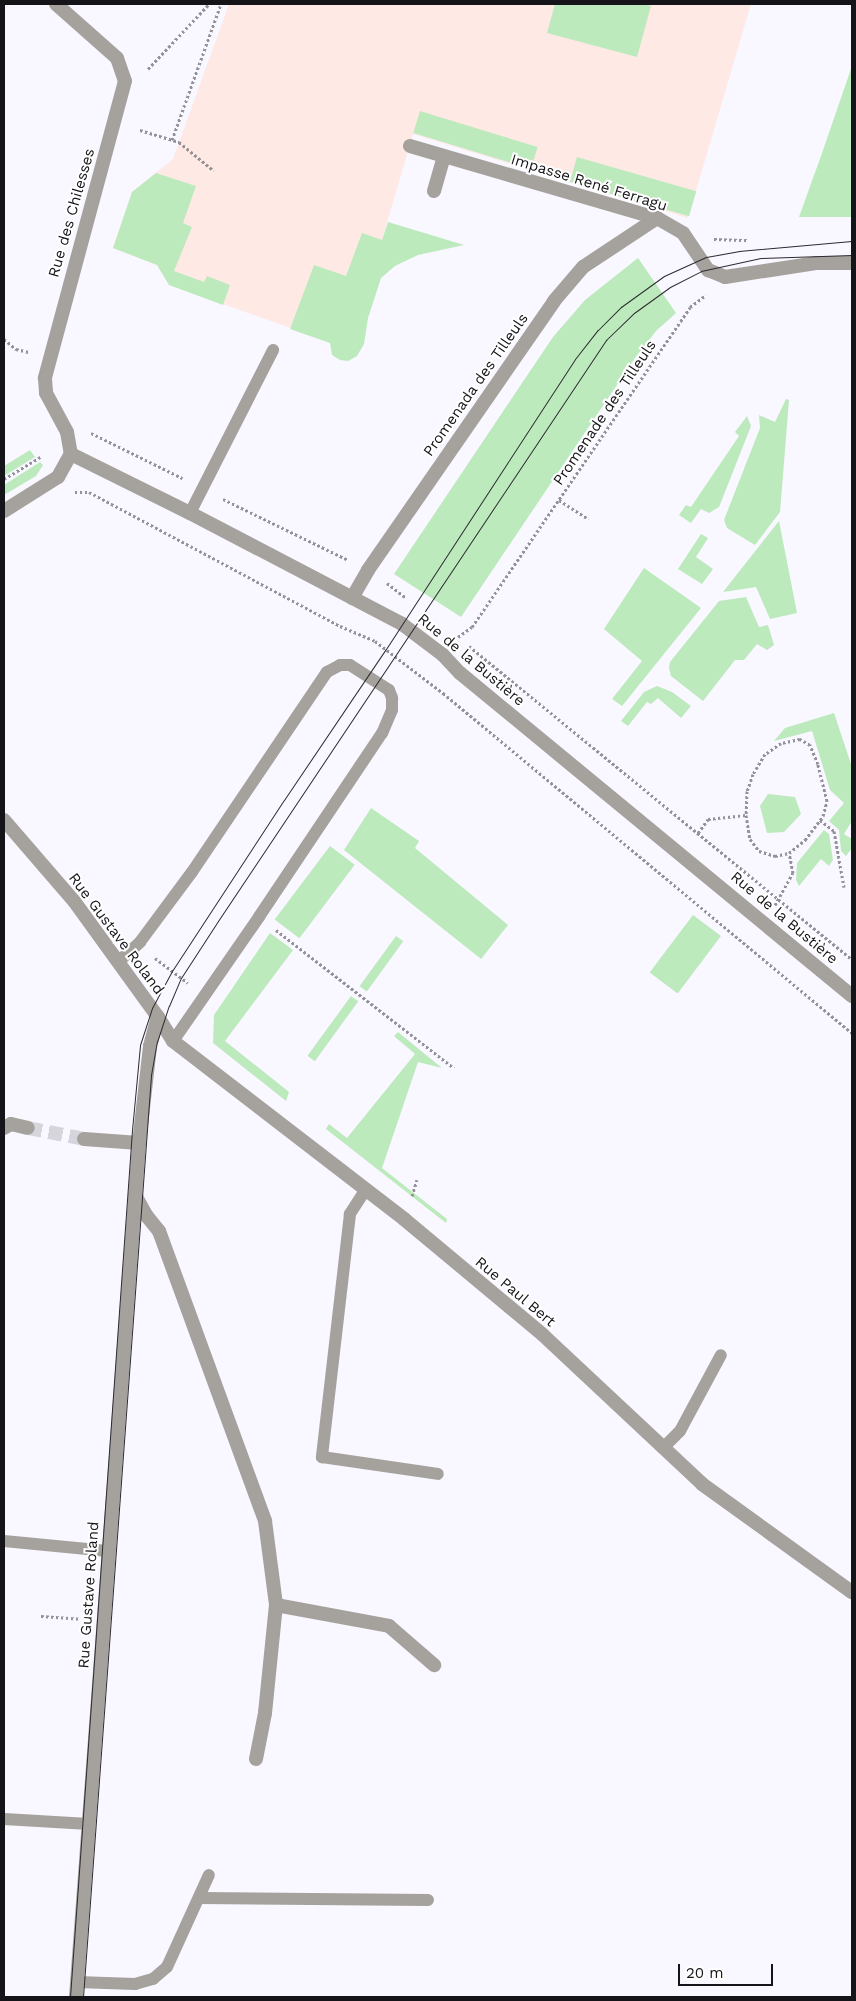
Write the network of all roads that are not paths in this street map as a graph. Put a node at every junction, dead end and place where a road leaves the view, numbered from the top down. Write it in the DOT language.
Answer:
graph roads {
  1 [pos="56,4"];
  2 [pos="410,146"];
  3 [pos="444,156"];
  4 [pos="434,191"];
  5 [pos="656,218"];
  6 [pos="852,263"];
  7 [pos="273,350"];
  8 [pos="71,454"];
  9 [pos="4,511"];
  10 [pos="190,513"];
  11 [pos="352,598"];
  12 [pos="4,820"];
  13 [pos="118,962"];
  14 [pos="852,996"];
  15 [pos="158,1017"];
  16 [pos="173,1041"];
  17 [pos="4,1128"];
  18 [pos="28,1128"];
  19 [pos="84,1139"];
  20 [pos="139,1143"];
  21 [pos="366,1189"];
  22 [pos="135,1195"];
  23 [pos="721,1354"];
  24 [pos="663,1448"];
  25 [pos="438,1474"];
  26 [pos="4,1541"];
  27 [pos="108,1551"];
  28 [pos="852,1592"];
  29 [pos="276,1604"];
  30 [pos="434,1665"];
  31 [pos="256,1759"];
  32 [pos="4,1819"];
  33 [pos="88,1824"];
  34 [pos="210,1875"];
  35 [pos="199,1898"];
  36 [pos="428,1900"];
  37 [pos="77,1982"];
  38 [pos="76,1997"];
  1 -- 8 [label="street, Rue des Chilesses"];
  2 -- 3 [label="street, Impasse René Ferragu"];
  3 -- 4 [label="street"];
  3 -- 5 [label="street, Impasse René Ferragu"];
  5 -- 6 [label="street, Impasse René Ferragu"];
  5 -- 11 [label="street, Promenada des Tilleuls"];
  7 -- 10 [label="lane"];
  8 -- 9 [label="street"];
  8 -- 10 [label="street, Rue de la Bustière"];
  10 -- 11 [label="street, Rue de la Bustière"];
  11 -- 14 [label="street, Rue de la Bustière"];
  12 -- 13 [label="street, Rue Gustave Roland"];
  13 -- 15 [label="street, Rue Gustave Roland"];
  13 -- 16 [label="lane"];
  15 -- 16 [label="street, Rue Paul Bert"];
  15 -- 20 [label="street, Rue Gustave Roland"];
  16 -- 21 [label="street, Rue Paul Bert"];
  17 -- 18 [label="street"];
  19 -- 20 [label="street"];
  20 -- 22 [label="street, Rue Gustave Roland"];
  21 -- 24 [label="street, Rue Paul Bert"];
  21 -- 25 [label="lane"];
  22 -- 27 [label="street, Rue Gustave Roland"];
  22 -- 29 [label="street"];
  23 -- 24 [label="lane"];
  24 -- 28 [label="street, Rue Paul Bert"];
  26 -- 27 [label="lane"];
  27 -- 33 [label="street, Rue Gustave Roland"];
  29 -- 30 [label="street"];
  29 -- 31 [label="street"];
  32 -- 33 [label="lane"];
  33 -- 37 [label="street, Rue Gustave Roland"];
  34 -- 35 [label="lane"];
  35 -- 36 [label="lane"];
  35 -- 37 [label="lane"];
  37 -- 38 [label="street, Rue Gustave Roland"];
}
